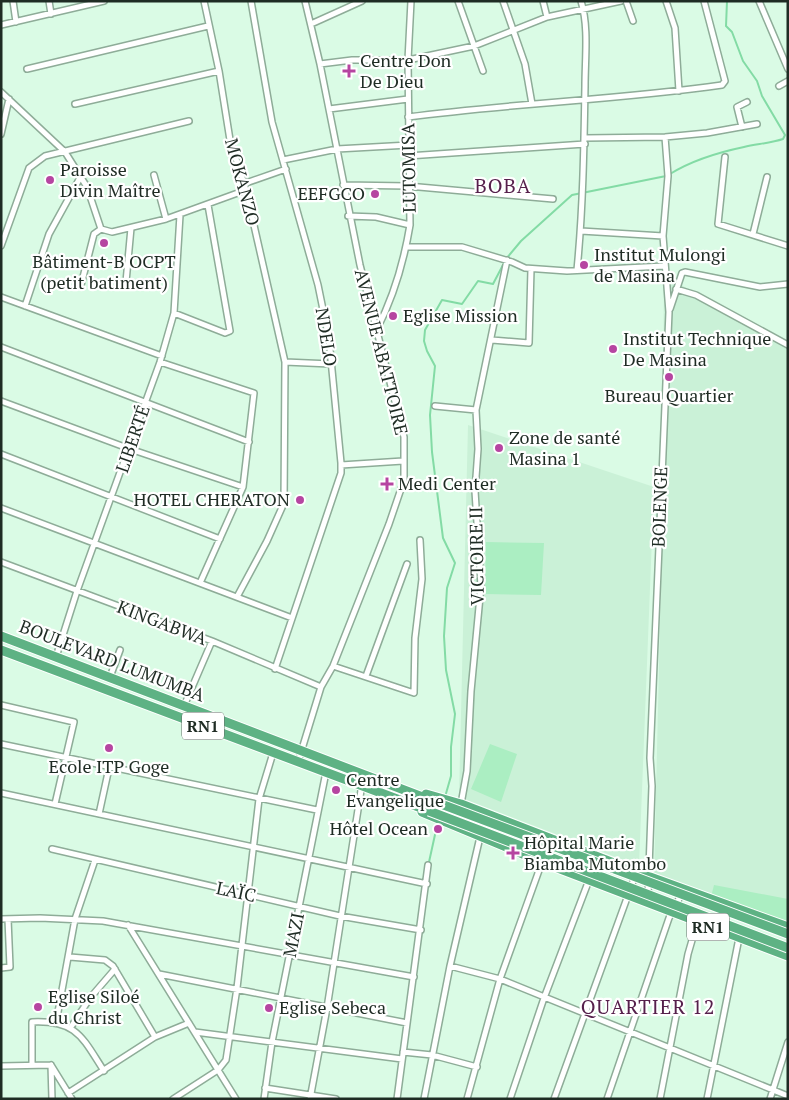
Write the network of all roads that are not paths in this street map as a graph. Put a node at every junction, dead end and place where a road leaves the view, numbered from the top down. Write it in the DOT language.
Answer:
graph roads {
  1 [pos="13,1"];
  2 [pos="49,1"];
  3 [pos="104,1"];
  4 [pos="204,1"];
  5 [pos="251,1"];
  6 [pos="305,1"];
  7 [pos="362,1"];
  8 [pos="411,1"];
  9 [pos="458,1"];
  10 [pos="503,1"];
  11 [pos="543,1"];
  12 [pos="581,1"];
  13 [pos="621,1"];
  14 [pos="626,1"];
  15 [pos="666,1"];
  16 [pos="704,1"];
  17 [pos="759,1"];
  18 [pos="584,10"];
  19 [pos="51,14"];
  20 [pos="547,17"];
  21 [pos="633,21"];
  22 [pos="16,22"];
  23 [pos="311,24"];
  24 [pos="1,25"];
  25 [pos="208,26"];
  26 [pos="514,29"];
  27 [pos="474,46"];
  28 [pos="408,60"];
  29 [pos="320,64"];
  30 [pos="27,69"];
  31 [pos="788,69"];
  32 [pos="219,71"];
  33 [pos="483,71"];
  34 [pos="788,81"];
  35 [pos="779,86"];
  36 [pos="679,91"];
  37 [pos="1,92"];
  38 [pos="585,98"];
  39 [pos="9,99"];
  40 [pos="408,99"];
  41 [pos="747,102"];
  42 [pos="75,104"];
  43 [pos="532,104"];
  44 [pos="329,109"];
  45 [pos="3,118"];
  46 [pos="408,118"];
  47 [pos="189,121"];
  48 [pos="757,124"];
  49 [pos="742,127"];
  50 [pos="1,134"];
  51 [pos="664,137"];
  52 [pos="585,141"];
  53 [pos="409,145"];
  54 [pos="336,149"];
  55 [pos="65,152"];
  56 [pos="408,156"];
  57 [pos="725,157"];
  58 [pos="282,160"];
  59 [pos="286,169"];
  60 [pos="154,175"];
  61 [pos="81,176"];
  62 [pos="767,177"];
  63 [pos="343,185"];
  64 [pos="408,186"];
  65 [pos="244,187"];
  66 [pos="553,199"];
  67 [pos="208,205"];
  68 [pos="180,215"];
  69 [pos="348,216"];
  70 [pos="166,218"];
  71 [pos="410,224"];
  72 [pos="131,228"];
  73 [pos="101,229"];
  74 [pos="581,231"];
  75 [pos="753,234"];
  76 [pos="663,236"];
  77 [pos="1,246"];
  78 [pos="788,246"];
  79 [pos="406,247"];
  80 [pos="507,260"];
  81 [pos="664,266"];
  82 [pos="531,269"];
  83 [pos="577,270"];
  84 [pos="126,282"];
  85 [pos="788,284"];
  86 [pos="81,285"];
  87 [pos="676,289"];
  88 [pos="1,297"];
  89 [pos="25,306"];
  90 [pos="174,312"];
  91 [pos="668,312"];
  92 [pos="377,330"];
  93 [pos="492,340"];
  94 [pos="788,345"];
  95 [pos="1,347"];
  96 [pos="161,359"];
  97 [pos="286,362"];
  98 [pos="331,364"];
  99 [pos="1,401"];
  100 [pos="145,403"];
  101 [pos="435,406"];
  102 [pos="476,410"];
  103 [pos="248,442"];
  104 [pos="130,449"];
  105 [pos="1,454"];
  106 [pos="403,461"];
  107 [pos="341,465"];
  108 [pos="243,487"];
  109 [pos="112,498"];
  110 [pos="1,508"];
  111 [pos="220,539"];
  112 [pos="420,540"];
  113 [pos="94,545"];
  114 [pos="1,562"];
  115 [pos="407,564"];
  116 [pos="200,583"];
  117 [pos="77,591"];
  118 [pos="238,595"];
  119 [pos="292,618"];
  120 [pos="1,636"];
  121 [pos="212,641"];
  122 [pos="1,650"];
  123 [pos="120,650"];
  124 [pos="56,657"];
  125 [pos="333,666"];
  126 [pos="275,670"];
  127 [pos="366,676"];
  128 [pos="110,677"];
  129 [pos="321,687"];
  130 [pos="1,705"];
  131 [pos="184,706"];
  132 [pos="1,744"];
  133 [pos="302,749"];
  134 [pos="273,753"];
  135 [pos="66,757"];
  136 [pos="298,762"];
  137 [pos="109,768"];
  138 [pos="326,772"];
  139 [pos="362,784"];
  140 [pos="1,793"];
  141 [pos="436,798"];
  142 [pos="259,799"];
  143 [pos="55,804"];
  144 [pos="461,804"];
  145 [pos="317,810"];
  146 [pos="99,814"];
  147 [pos="431,814"];
  148 [pos="480,836"];
  149 [pos="252,847"];
  150 [pos="52,849"];
  151 [pos="308,859"];
  152 [pos="95,860"];
  153 [pos="542,862"];
  154 [pos="428,865"];
  155 [pos="349,868"];
  156 [pos="636,872"];
  157 [pos="650,877"];
  158 [pos="589,880"];
  159 [pos="427,884"];
  160 [pos="683,890"];
  161 [pos="246,895"];
  162 [pos="628,895"];
  163 [pos="647,903"];
  164 [pos="300,905"];
  165 [pos="672,913"];
  166 [pos="340,916"];
  167 [pos="1,919"];
  168 [pos="8,919"];
  169 [pos="75,919"];
  170 [pos="697,923"];
  171 [pos="128,925"];
  172 [pos="788,927"];
  173 [pos="421,930"];
  174 [pos="788,934"];
  175 [pos="739,938"];
  176 [pos="241,946"];
  177 [pos="788,948"];
  178 [pos="290,954"];
  179 [pos="788,956"];
  180 [pos="70,957"];
  181 [pos="334,961"];
  182 [pos="450,966"];
  183 [pos="1,968"];
  184 [pos="115,969"];
  185 [pos="159,974"];
  186 [pos="414,977"];
  187 [pos="500,979"];
  188 [pos="237,988"];
  189 [pos="281,998"];
  190 [pos="544,998"];
  191 [pos="327,1008"];
  192 [pos="586,1015"];
  193 [pos="56,1023"];
  194 [pos="189,1023"];
  195 [pos="407,1023"];
  196 [pos="71,1027"];
  197 [pos="195,1032"];
  198 [pos="630,1032"];
  199 [pos="230,1036"];
  200 [pos="155,1037"];
  201 [pos="272,1042"];
  202 [pos="788,1042"];
  203 [pos="670,1048"];
  204 [pos="318,1049"];
  205 [pos="403,1052"];
  206 [pos="432,1055"];
  207 [pos="402,1059"];
  208 [pos="32,1064"];
  209 [pos="51,1065"];
  210 [pos="712,1065"];
  211 [pos="1,1066"];
  212 [pos="477,1067"];
  213 [pos="218,1070"];
  214 [pos="104,1071"];
  215 [pos="266,1088"];
  216 [pos="773,1089"];
  217 [pos="68,1092"];
  218 [pos="182,1096"];
  219 [pos="788,1096"];
  220 [pos="311,1097"];
  221 [pos="52,1099"];
  222 [pos="72,1099"];
  223 [pos="174,1099"];
  224 [pos="236,1099"];
  225 [pos="264,1099"];
  226 [pos="336,1099"];
  227 [pos="397,1099"];
  228 [pos="424,1099"];
  229 [pos="467,1099"];
  230 [pos="510,1099"];
  231 [pos="554,1099"];
  232 [pos="607,1099"];
  233 [pos="660,1099"];
  234 [pos="707,1099"];
  235 [pos="770,1099"];
  1 -- 22 [label="street"];
  2 -- 19 [label="street"];
  3 -- 19 [label="street"];
  4 -- 25 [label="street, MOKANZO"];
  5 -- 58 [label="street, NDELO"];
  6 -- 23 [label="street, AVENUE ABATTOIRE"];
  7 -- 23 [label="street"];
  8 -- 28 [label="street, LUTOMISA"];
  9 -- 27 [label="street"];
  10 -- 26 [label="street"];
  11 -- 20 [label="street"];
  12 -- 18 [label="street"];
  13 -- 18 [label="street"];
  14 -- 21 [label="street"];
  15 -- 36 [label="street"];
  16 -- 36 [label="street"];
  17 -- 31 [label="street"];
  18 -- 20 [label="street"];
  18 -- 38 [label="street"];
  19 -- 22 [label="street"];
  20 -- 26 [label="street"];
  22 -- 24 [label="street"];
  23 -- 29 [label="street, AVENUE ABATTOIRE"];
  25 -- 30 [label="street"];
  25 -- 32 [label="street, MOKANZO"];
  26 -- 27 [label="street"];
  26 -- 43 [label="street"];
  27 -- 28 [label="street"];
  27 -- 33 [label="street"];
  28 -- 29 [label="street"];
  28 -- 40 [label="street, LUTOMISA"];
  29 -- 44 [label="street, AVENUE ABATTOIRE"];
  32 -- 42 [label="street"];
  32 -- 65 [label="street, MOKANZO"];
  34 -- 35 [label="street"];
  36 -- 38 [label="street"];
  37 -- 39 [label="street"];
  38 -- 43 [label="street"];
  38 -- 52 [label="street"];
  39 -- 45 [label="street"];
  39 -- 55 [label="street"];
  40 -- 44 [label="street"];
  40 -- 46 [label="street, LUTOMISA"];
  41 -- 49 [label="street"];
  43 -- 46 [label="street"];
  44 -- 54 [label="street, AVENUE ABATTOIRE"];
  45 -- 50 [label="street"];
  46 -- 53 [label="street, LUTOMISA"];
  47 -- 55 [label="street"];
  48 -- 49 [label="street"];
  49 -- 51 [label="street"];
  51 -- 52 [label="street"];
  51 -- 76 [label="street, BOLENGE"];
  52 -- 56 [label="street"];
  52 -- 74 [label="street"];
  53 -- 54 [label="street"];
  53 -- 56 [label="street, LUTOMISA"];
  54 -- 58 [label="street"];
  54 -- 63 [label="street, AVENUE ABATTOIRE"];
  55 -- 61 [label="street"];
  55 -- 77 [label="street"];
  56 -- 64 [label="street, LUTOMISA"];
  57 -- 75 [label="street"];
  58 -- 59 [label="street, NDELO"];
  59 -- 65 [label="street"];
  59 -- 98 [label="street, NDELO"];
  60 -- 70 [label="street"];
  61 -- 73 [label="street"];
  61 -- 89 [label="street"];
  62 -- 75 [label="street"];
  63 -- 64 [label="street"];
  63 -- 69 [label="street, AVENUE ABATTOIRE"];
  64 -- 66 [label="street"];
  64 -- 71 [label="street, LUTOMISA"];
  65 -- 67 [label="street"];
  65 -- 97 [label="street, MOKANZO"];
  67 -- 68 [label="street"];
  67 -- 90 [label="street"];
  68 -- 70 [label="street"];
  68 -- 90 [label="street, LIBERTÉ"];
  69 -- 71 [label="street"];
  69 -- 92 [label="street, AVENUE ABATTOIRE"];
  70 -- 72 [label="street"];
  71 -- 79 [label="street, LUTOMISA"];
  72 -- 73 [label="street"];
  72 -- 84 [label="street"];
  73 -- 86 [label="street"];
  74 -- 76 [label="street"];
  74 -- 83 [label="street"];
  75 -- 78 [label="street"];
  76 -- 81 [label="street, BOLENGE"];
  79 -- 80 [label="street"];
  79 -- 92 [label="street, LUTOMISA"];
  80 -- 82 [label="street"];
  80 -- 93 [label="street, VICTOIRE II"];
  81 -- 83 [label="street"];
  81 -- 91 [label="street, BOLENGE"];
  82 -- 83 [label="street"];
  82 -- 93 [label="street"];
  85 -- 87 [label="street"];
  87 -- 91 [label="street"];
  87 -- 94 [label="street"];
  88 -- 89 [label="street"];
  89 -- 96 [label="street"];
  90 -- 96 [label="street, LIBERTÉ"];
  91 -- 157 [label="street, BOLENGE"];
  92 -- 106 [label="street, AVENUE ABATTOIRE"];
  93 -- 102 [label="street, VICTOIRE II"];
  95 -- 100 [label="street"];
  96 -- 100 [label="street, LIBERTÉ"];
  96 -- 103 [label="street"];
  97 -- 98 [label="street"];
  97 -- 118 [label="street, MOKANZO"];
  98 -- 107 [label="street, NDELO"];
  99 -- 104 [label="street"];
  100 -- 103 [label="street"];
  100 -- 104 [label="street, LIBERTÉ"];
  101 -- 102 [label="street"];
  102 -- 144 [label="street, VICTOIRE II"];
  103 -- 108 [label="street"];
  104 -- 108 [label="street"];
  104 -- 109 [label="street, LIBERTÉ"];
  105 -- 109 [label="street"];
  106 -- 107 [label="street"];
  106 -- 125 [label="street, AVENUE ABATTOIRE"];
  107 -- 119 [label="street, NDELO"];
  108 -- 111 [label="street"];
  109 -- 111 [label="street"];
  109 -- 113 [label="street, LIBERTÉ"];
  110 -- 113 [label="street"];
  111 -- 116 [label="street"];
  112 -- 127 [label="street"];
  113 -- 116 [label="street"];
  113 -- 117 [label="street, LIBERTÉ"];
  114 -- 117 [label="street, KINGABWA"];
  115 -- 127 [label="street"];
  116 -- 118 [label="street"];
  117 -- 121 [label="street, KINGABWA"];
  117 -- 124 [label="street, LIBERTÉ"];
  118 -- 119 [label="street"];
  119 -- 126 [label="street, NDELO"];
  120 -- 124 [label="highway, BOULEVARD LUMUMBA / RN1"];
  121 -- 126 [label="street, KINGABWA"];
  121 -- 131 [label="street"];
  122 -- 134 [label="highway, BOULEVARD LUMUMBA / RN1"];
  123 -- 128 [label="street"];
  124 -- 128 [label="highway, BOULEVARD LUMUMBA / RN1"];
  125 -- 127 [label="street"];
  125 -- 129 [label="street, AVENUE ABATTOIRE"];
  126 -- 129 [label="street, KINGABWA"];
  128 -- 131 [label="highway, BOULEVARD LUMUMBA / RN1"];
  129 -- 133 [label="street, AVENUE ABATTOIRE"];
  130 -- 135 [label="street"];
  131 -- 133 [label="highway, BOULEVARD LUMUMBA / RN1"];
  132 -- 135 [label="street"];
  133 -- 136 [label="street, AVENUE ABATTOIRE"];
  133 -- 141 [label="highway, BOULEVARD LUMUMBA / RN1"];
  134 -- 136 [label="highway, BOULEVARD LUMUMBA / RN1"];
  134 -- 142 [label="street"];
  135 -- 137 [label="street"];
  135 -- 143 [label="street"];
  136 -- 138 [label="highway, BOULEVARD LUMUMBA / RN1"];
  137 -- 142 [label="street"];
  137 -- 146 [label="street"];
  138 -- 139 [label="highway, BOULEVARD LUMUMBA / RN1"];
  138 -- 145 [label="street, MAZI"];
  139 -- 147 [label="highway, BOULEVARD LUMUMBA / RN1"];
  139 -- 155 [label="street"];
  140 -- 143 [label="street"];
  141 -- 144 [label="highway, RN1"];
  141 -- 174 [label="highway, bridge"];
  142 -- 145 [label="street"];
  142 -- 149 [label="street"];
  143 -- 146 [label="street"];
  144 -- 156 [label="highway, RN1"];
  145 -- 151 [label="street, MAZI"];
  146 -- 149 [label="street"];
  147 -- 148 [label="highway, RN1"];
  147 -- 177 [label="highway, bridge"];
  148 -- 153 [label="highway, RN1"];
  148 -- 182 [label="street"];
  149 -- 151 [label="street"];
  149 -- 161 [label="street"];
  150 -- 152 [label="street, LAÏC"];
  151 -- 155 [label="street"];
  151 -- 164 [label="street, MAZI"];
  152 -- 161 [label="street, LAÏC"];
  152 -- 169 [label="street"];
  153 -- 158 [label="highway, RN1"];
  153 -- 187 [label="street"];
  154 -- 159 [label="street"];
  155 -- 159 [label="street"];
  155 -- 166 [label="street"];
  156 -- 157 [label="highway, RN1"];
  156 -- 162 [label="street"];
  157 -- 160 [label="highway, RN1"];
  157 -- 163 [label="street, BOLENGE"];
  158 -- 162 [label="highway, RN1"];
  158 -- 190 [label="street"];
  159 -- 173 [label="street"];
  160 -- 165 [label="street"];
  160 -- 172 [label="highway, RN1"];
  161 -- 164 [label="street, LAÏC"];
  161 -- 176 [label="street"];
  162 -- 163 [label="highway, RN1"];
  162 -- 192 [label="street"];
  163 -- 165 [label="highway, RN1"];
  164 -- 166 [label="street, LAÏC"];
  164 -- 178 [label="street, MAZI"];
  165 -- 170 [label="highway, RN1"];
  165 -- 198 [label="street"];
  166 -- 173 [label="street, LAÏC"];
  166 -- 181 [label="street"];
  167 -- 168 [label="street"];
  168 -- 169 [label="street"];
  168 -- 183 [label="street"];
  169 -- 171 [label="street"];
  169 -- 180 [label="street"];
  170 -- 175 [label="highway, RN1"];
  170 -- 203 [label="street"];
  171 -- 176 [label="street"];
  171 -- 185 [label="street"];
  173 -- 186 [label="street"];
  175 -- 179 [label="highway, RN1"];
  175 -- 210 [label="street"];
  176 -- 178 [label="street"];
  176 -- 188 [label="street"];
  178 -- 181 [label="street"];
  178 -- 189 [label="street, MAZI"];
  180 -- 184 [label="street"];
  180 -- 193 [label="street"];
  181 -- 186 [label="street"];
  181 -- 191 [label="street"];
  182 -- 187 [label="street"];
  182 -- 206 [label="street"];
  184 -- 196 [label="street"];
  184 -- 200 [label="street"];
  185 -- 188 [label="street"];
  185 -- 194 [label="street"];
  186 -- 195 [label="street"];
  187 -- 190 [label="street"];
  187 -- 212 [label="street"];
  188 -- 189 [label="street"];
  188 -- 199 [label="street"];
  189 -- 191 [label="street"];
  189 -- 201 [label="street, MAZI"];
  190 -- 192 [label="street"];
  190 -- 230 [label="street"];
  191 -- 195 [label="street"];
  191 -- 204 [label="street"];
  192 -- 198 [label="street"];
  192 -- 231 [label="street"];
  193 -- 196 [label="street"];
  193 -- 208 [label="street"];
  194 -- 197 [label="street"];
  194 -- 200 [label="street"];
  195 -- 205 [label="street"];
  196 -- 214 [label="street"];
  197 -- 199 [label="street"];
  197 -- 213 [label="street"];
  198 -- 203 [label="street"];
  198 -- 232 [label="street"];
  199 -- 201 [label="street"];
  199 -- 213 [label="street"];
  200 -- 214 [label="street"];
  201 -- 204 [label="street"];
  201 -- 215 [label="street, MAZI"];
  202 -- 216 [label="street"];
  203 -- 210 [label="street"];
  203 -- 233 [label="street"];
  204 -- 207 [label="street"];
  204 -- 220 [label="street"];
  205 -- 206 [label="street"];
  205 -- 207 [label="street"];
  206 -- 212 [label="street"];
  206 -- 228 [label="street"];
  207 -- 227 [label="street"];
  208 -- 209 [label="street"];
  208 -- 211 [label="street"];
  209 -- 217 [label="street"];
  209 -- 221 [label="street"];
  210 -- 216 [label="street"];
  210 -- 234 [label="street"];
  212 -- 229 [label="street"];
  213 -- 218 [label="street"];
  213 -- 224 [label="street"];
  214 -- 217 [label="street"];
  215 -- 220 [label="street"];
  215 -- 225 [label="street, MAZI"];
  216 -- 219 [label="street"];
  216 -- 235 [label="street"];
  217 -- 222 [label="street"];
  218 -- 223 [label="street"];
  220 -- 226 [label="street"];
}
